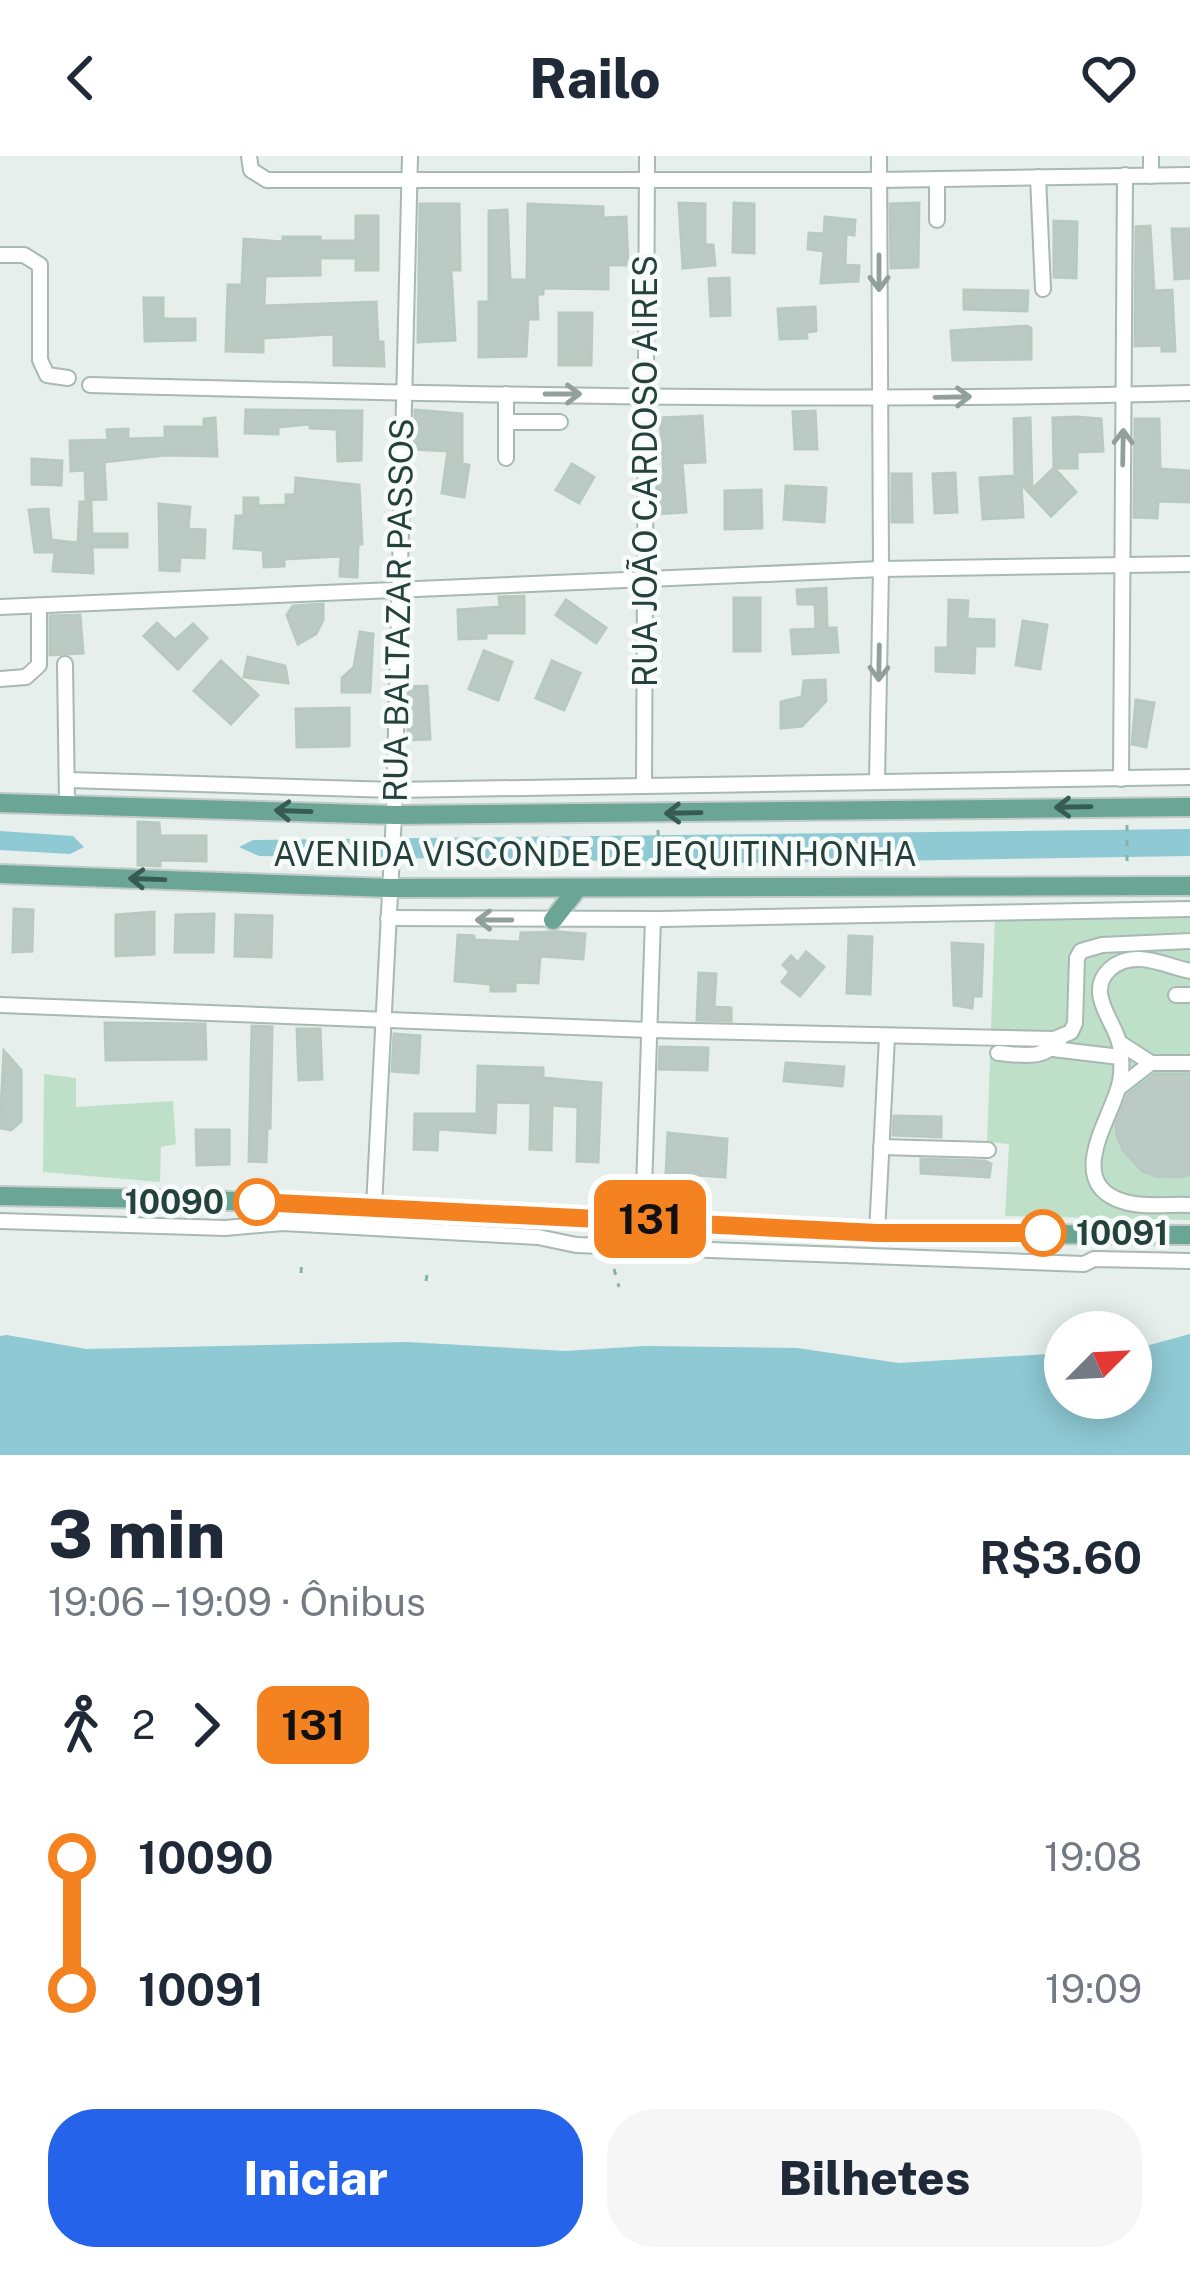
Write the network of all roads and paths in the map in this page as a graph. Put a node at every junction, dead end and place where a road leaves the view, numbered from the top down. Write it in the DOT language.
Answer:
graph roads {
  1 [pos="249,156"];
  2 [pos="410,156"];
  3 [pos="647,156"];
  4 [pos="879,156"];
  5 [pos="1151,156"];
  6 [pos="1190,175"];
  7 [pos="1125,176"];
  8 [pos="1151,176"];
  9 [pos="1038,177"];
  10 [pos="937,179"];
  11 [pos="879,180"];
  12 [pos="410,181"];
  13 [pos="646,181"];
  14 [pos="937,220"];
  15 [pos="0,255"];
  16 [pos="1043,289"];
  17 [pos="68,378"];
  18 [pos="90,385"];
  19 [pos="1190,393"];
  20 [pos="404,394"];
  21 [pos="506,394"];
  22 [pos="645,394"];
  23 [pos="1124,395"];
  24 [pos="880,398"];
  25 [pos="506,422"];
  26 [pos="560,422"];
  27 [pos="506,458"];
  28 [pos="1121,564"];
  29 [pos="1190,564"];
  30 [pos="881,569"];
  31 [pos="643,578"];
  32 [pos="397,591"];
  33 [pos="40,606"];
  34 [pos="0,607"];
  35 [pos="65,664"];
  36 [pos="0,679"];
  37 [pos="1190,777"];
  38 [pos="1121,779"];
  39 [pos="68,781"];
  40 [pos="877,781"];
  41 [pos="644,786"];
  42 [pos="394,790"];
  43 [pos="0,803"];
  44 [pos="67,804"];
  45 [pos="1190,807"];
  46 [pos="393,823"];
  47 [pos="1127,825"];
  48 [pos="658,835"];
  49 [pos="1127,868"];
  50 [pos="659,869"];
  51 [pos="0,874"];
  52 [pos="390,883"];
  53 [pos="1190,886"];
  54 [pos="577,890"];
  55 [pos="1190,909"];
  56 [pos="388,918"];
  57 [pos="652,919"];
  58 [pos="553,920"];
  59 [pos="1190,941"];
  60 [pos="1190,971"];
  61 [pos="0,1005"];
  62 [pos="383,1022"];
  63 [pos="649,1030"];
  64 [pos="887,1037"];
  65 [pos="1057,1043"];
  66 [pos="1120,1050"];
  67 [pos="1151,1063"];
  68 [pos="1190,1063"];
  69 [pos="1120,1087"];
  70 [pos="881,1147"];
  71 [pos="988,1150"];
  72 [pos="0,1196"];
  73 [pos="1190,1205"];
  74 [pos="374,1208"];
  75 [pos="643,1219"];
  76 [pos="0,1221"];
  77 [pos="877,1233"];
  78 [pos="1188,1234"];
  79 [pos="302,1259"];
  80 [pos="1190,1261"];
  81 [pos="428,1269"];
  82 [pos="614,1269"];
  83 [pos="301,1273"];
  84 [pos="427,1281"];
  85 [pos="620,1287"];
  1 -- 12 [label="street"];
  2 -- 12 [label="street, RUA BALTAZAR PASSOS"];
  3 -- 13 [label="street, RUA JOÃO CARDOSO AIRES"];
  4 -- 11 [label="street"];
  5 -- 8 [label="street"];
  6 -- 8 [label="street"];
  7 -- 8 [label="street"];
  7 -- 9 [label="street"];
  7 -- 23 [label="street"];
  9 -- 10 [label="street"];
  9 -- 16 [label="street"];
  10 -- 11 [label="street"];
  10 -- 14 [label="street"];
  11 -- 13 [label="street"];
  11 -- 24 [label="street, one-way"];
  12 -- 13 [label="street"];
  12 -- 20 [label="street, RUA BALTAZAR PASSOS"];
  13 -- 22 [label="street, RUA JOÃO CARDOSO AIRES"];
  15 -- 17 [label="street"];
  18 -- 20 [label="street"];
  19 -- 23 [label="street"];
  20 -- 21 [label="street"];
  20 -- 32 [label="street, RUA BALTAZAR PASSOS"];
  21 -- 22 [label="street, one-way"];
  21 -- 25 [label="street"];
  22 -- 24 [label="street"];
  22 -- 31 [label="street, RUA JOÃO CARDOSO AIRES"];
  24 -- 23 [label="street, one-way"];
  28 -- 23 [label="street, one-way"];
  24 -- 30 [label="street"];
  25 -- 26 [label="street"];
  25 -- 27 [label="street"];
  28 -- 29 [label="street"];
  28 -- 30 [label="street"];
  28 -- 38 [label="street"];
  30 -- 31 [label="street"];
  30 -- 40 [label="street, one-way"];
  31 -- 32 [label="street"];
  31 -- 41 [label="street, RUA JOÃO CARDOSO AIRES"];
  32 -- 33 [label="street"];
  32 -- 42 [label="street, RUA BALTAZAR PASSOS"];
  33 -- 34 [label="street"];
  33 -- 36 [label="street"];
  35 -- 39 [label="street"];
  37 -- 38 [label="street, AVENIDA VISCONDE DE JEQUITINHONHA"];
  38 -- 40 [label="street, AVENIDA VISCONDE DE JEQUITINHONHA"];
  39 -- 42 [label="street, AVENIDA VISCONDE DE JEQUITINHONHA"];
  39 -- 44 [label="street"];
  40 -- 41 [label="street, AVENIDA VISCONDE DE JEQUITINHONHA"];
  41 -- 42 [label="street, AVENIDA VISCONDE DE JEQUITINHONHA"];
  42 -- 46 [label="street, RUA BALTAZAR PASSOS"];
  43 -- 44 [label="main road, AVENIDA VISCONDE DE JEQUITINHONHA"];
  46 -- 44 [label="main road, AVENIDA VISCONDE DE JEQUITINHONHA, one-way"];
  45 -- 46 [label="main road, AVENIDA VISCONDE DE JEQUITINHONHA, one-way"];
  46 -- 52 [label="street, RUA BALTAZAR PASSOS"];
  47 -- 49 [label="path"];
  48 -- 50 [label="path"];
  52 -- 51 [label="main road, AVENIDA VISCONDE DE JEQUITINHONHA, one-way"];
  52 -- 54 [label="main road, AVENIDA VISCONDE DE JEQUITINHONHA"];
  52 -- 56 [label="street, RUA BALTAZAR PASSOS"];
  53 -- 54 [label="main road, AVENIDA VISCONDE DE JEQUITINHONHA"];
  54 -- 58 [label="main road"];
  55 -- 57 [label="street, AVENIDA VISCONDE DE JEQUITINHONHA"];
  58 -- 56 [label="street, AVENIDA VISCONDE DE JEQUITINHONHA, one-way"];
  56 -- 62 [label="street, RUA BALTAZAR PASSOS"];
  57 -- 58 [label="street, AVENIDA VISCONDE DE JEQUITINHONHA"];
  57 -- 63 [label="street"];
  59 -- 65 [label="street"];
  60 -- 66 [label="street"];
  61 -- 62 [label="street"];
  62 -- 63 [label="street"];
  62 -- 74 [label="street, RUA BALTAZAR PASSOS"];
  63 -- 64 [label="street"];
  63 -- 75 [label="street"];
  64 -- 65 [label="street"];
  64 -- 70 [label="street"];
  65 -- 66 [label="street"];
  66 -- 67 [label="street"];
  66 -- 69 [label="street"];
  67 -- 68 [label="street"];
  67 -- 69 [label="street"];
  69 -- 73 [label="street"];
  70 -- 71 [label="street"];
  70 -- 77 [label="street"];
  72 -- 74 [label="main road"];
  74 -- 75 [label="main road"];
  75 -- 77 [label="main road"];
  76 -- 80 [label="street"];
  77 -- 78 [label="main road"];
  79 -- 83 [label="path"];
  81 -- 84 [label="path"];
  82 -- 85 [label="path"];
}
